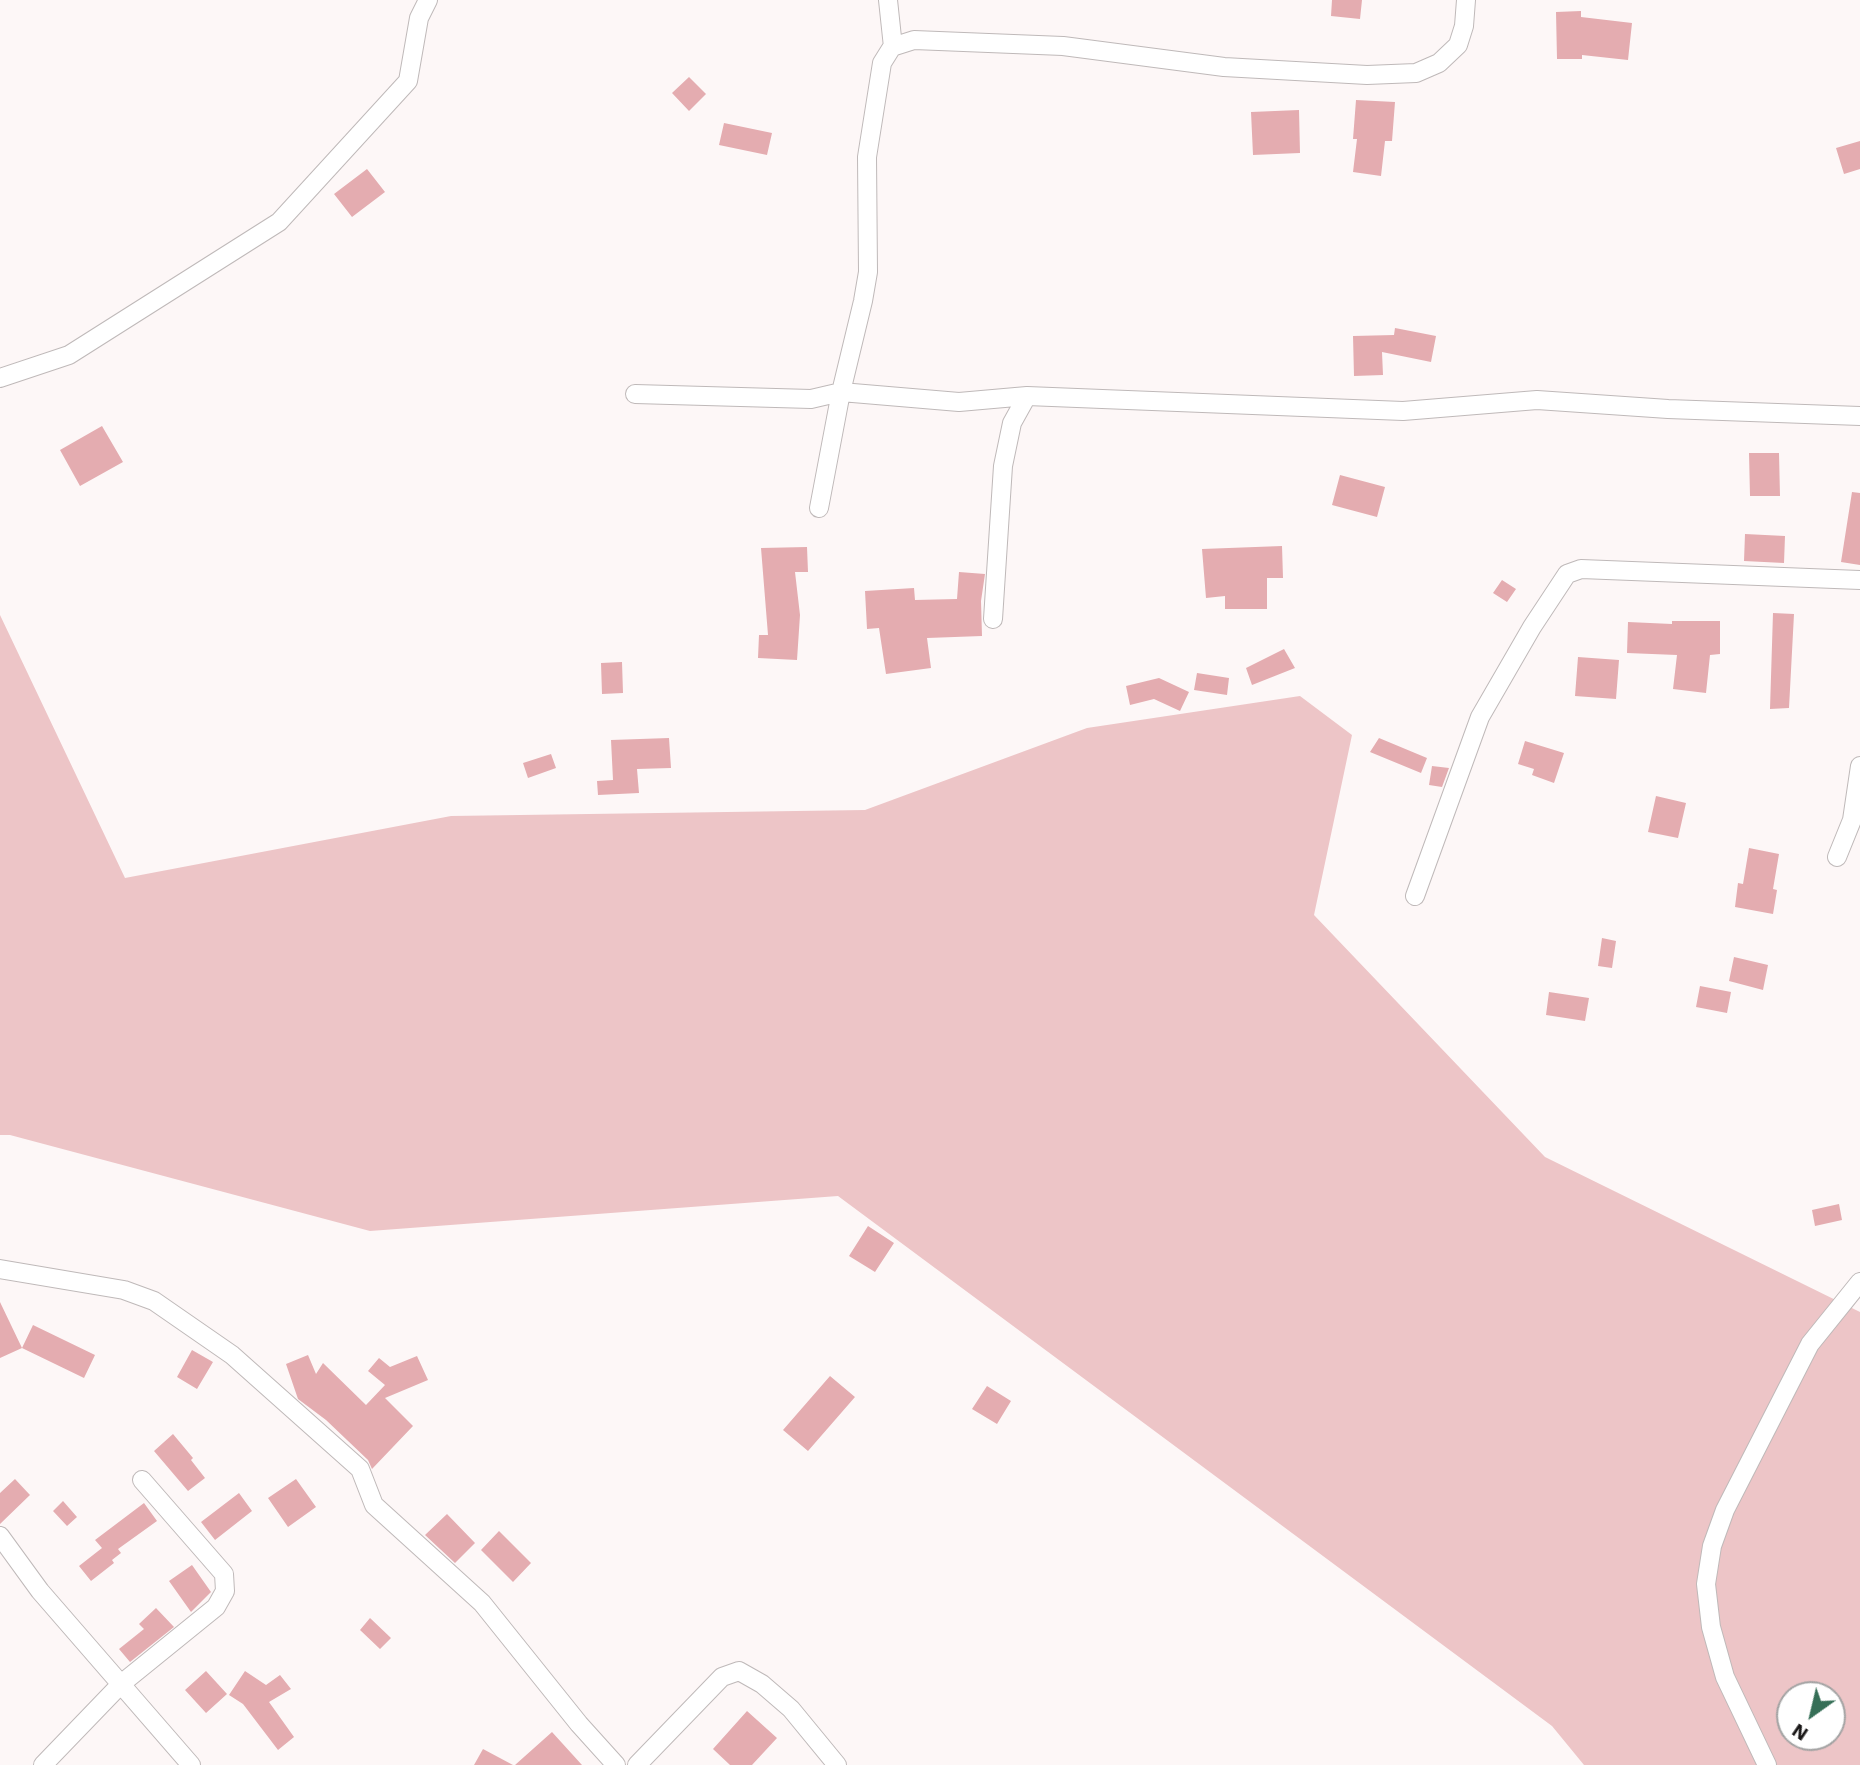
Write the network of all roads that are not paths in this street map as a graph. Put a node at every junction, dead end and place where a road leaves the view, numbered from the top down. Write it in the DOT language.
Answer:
graph roads {
  1 [pos="428,0"];
  2 [pos="888,0"];
  3 [pos="1466,0"];
  4 [pos="893,47"];
  5 [pos="0,378"];
  6 [pos="841,392"];
  7 [pos="635,394"];
  8 [pos="1027,396"];
  9 [pos="1860,416"];
  10 [pos="819,509"];
  11 [pos="1860,580"];
  12 [pos="993,619"];
  13 [pos="1860,766"];
  14 [pos="1837,857"];
  15 [pos="1415,897"];
  16 [pos="0,1269"];
  17 [pos="1860,1282"];
  18 [pos="142,1480"];
  19 [pos="0,1536"];
  20 [pos="121,1684"];
  21 [pos="43,1765"];
  22 [pos="191,1765"];
  23 [pos="616,1765"];
  24 [pos="637,1765"];
  25 [pos="837,1765"];
  26 [pos="1767,1765"];
  1 -- 5 [label="street"];
  2 -- 4 [label="street"];
  3 -- 4 [label="street"];
  4 -- 6 [label="street"];
  6 -- 7 [label="street"];
  6 -- 8 [label="street"];
  6 -- 10 [label="street"];
  8 -- 9 [label="street"];
  8 -- 12 [label="street"];
  11 -- 15 [label="street"];
  13 -- 14 [label="street"];
  16 -- 23 [label="street"];
  17 -- 26 [label="street"];
  18 -- 20 [label="street"];
  19 -- 20 [label="street"];
  20 -- 21 [label="street"];
  20 -- 22 [label="street"];
  24 -- 25 [label="street"];
}
